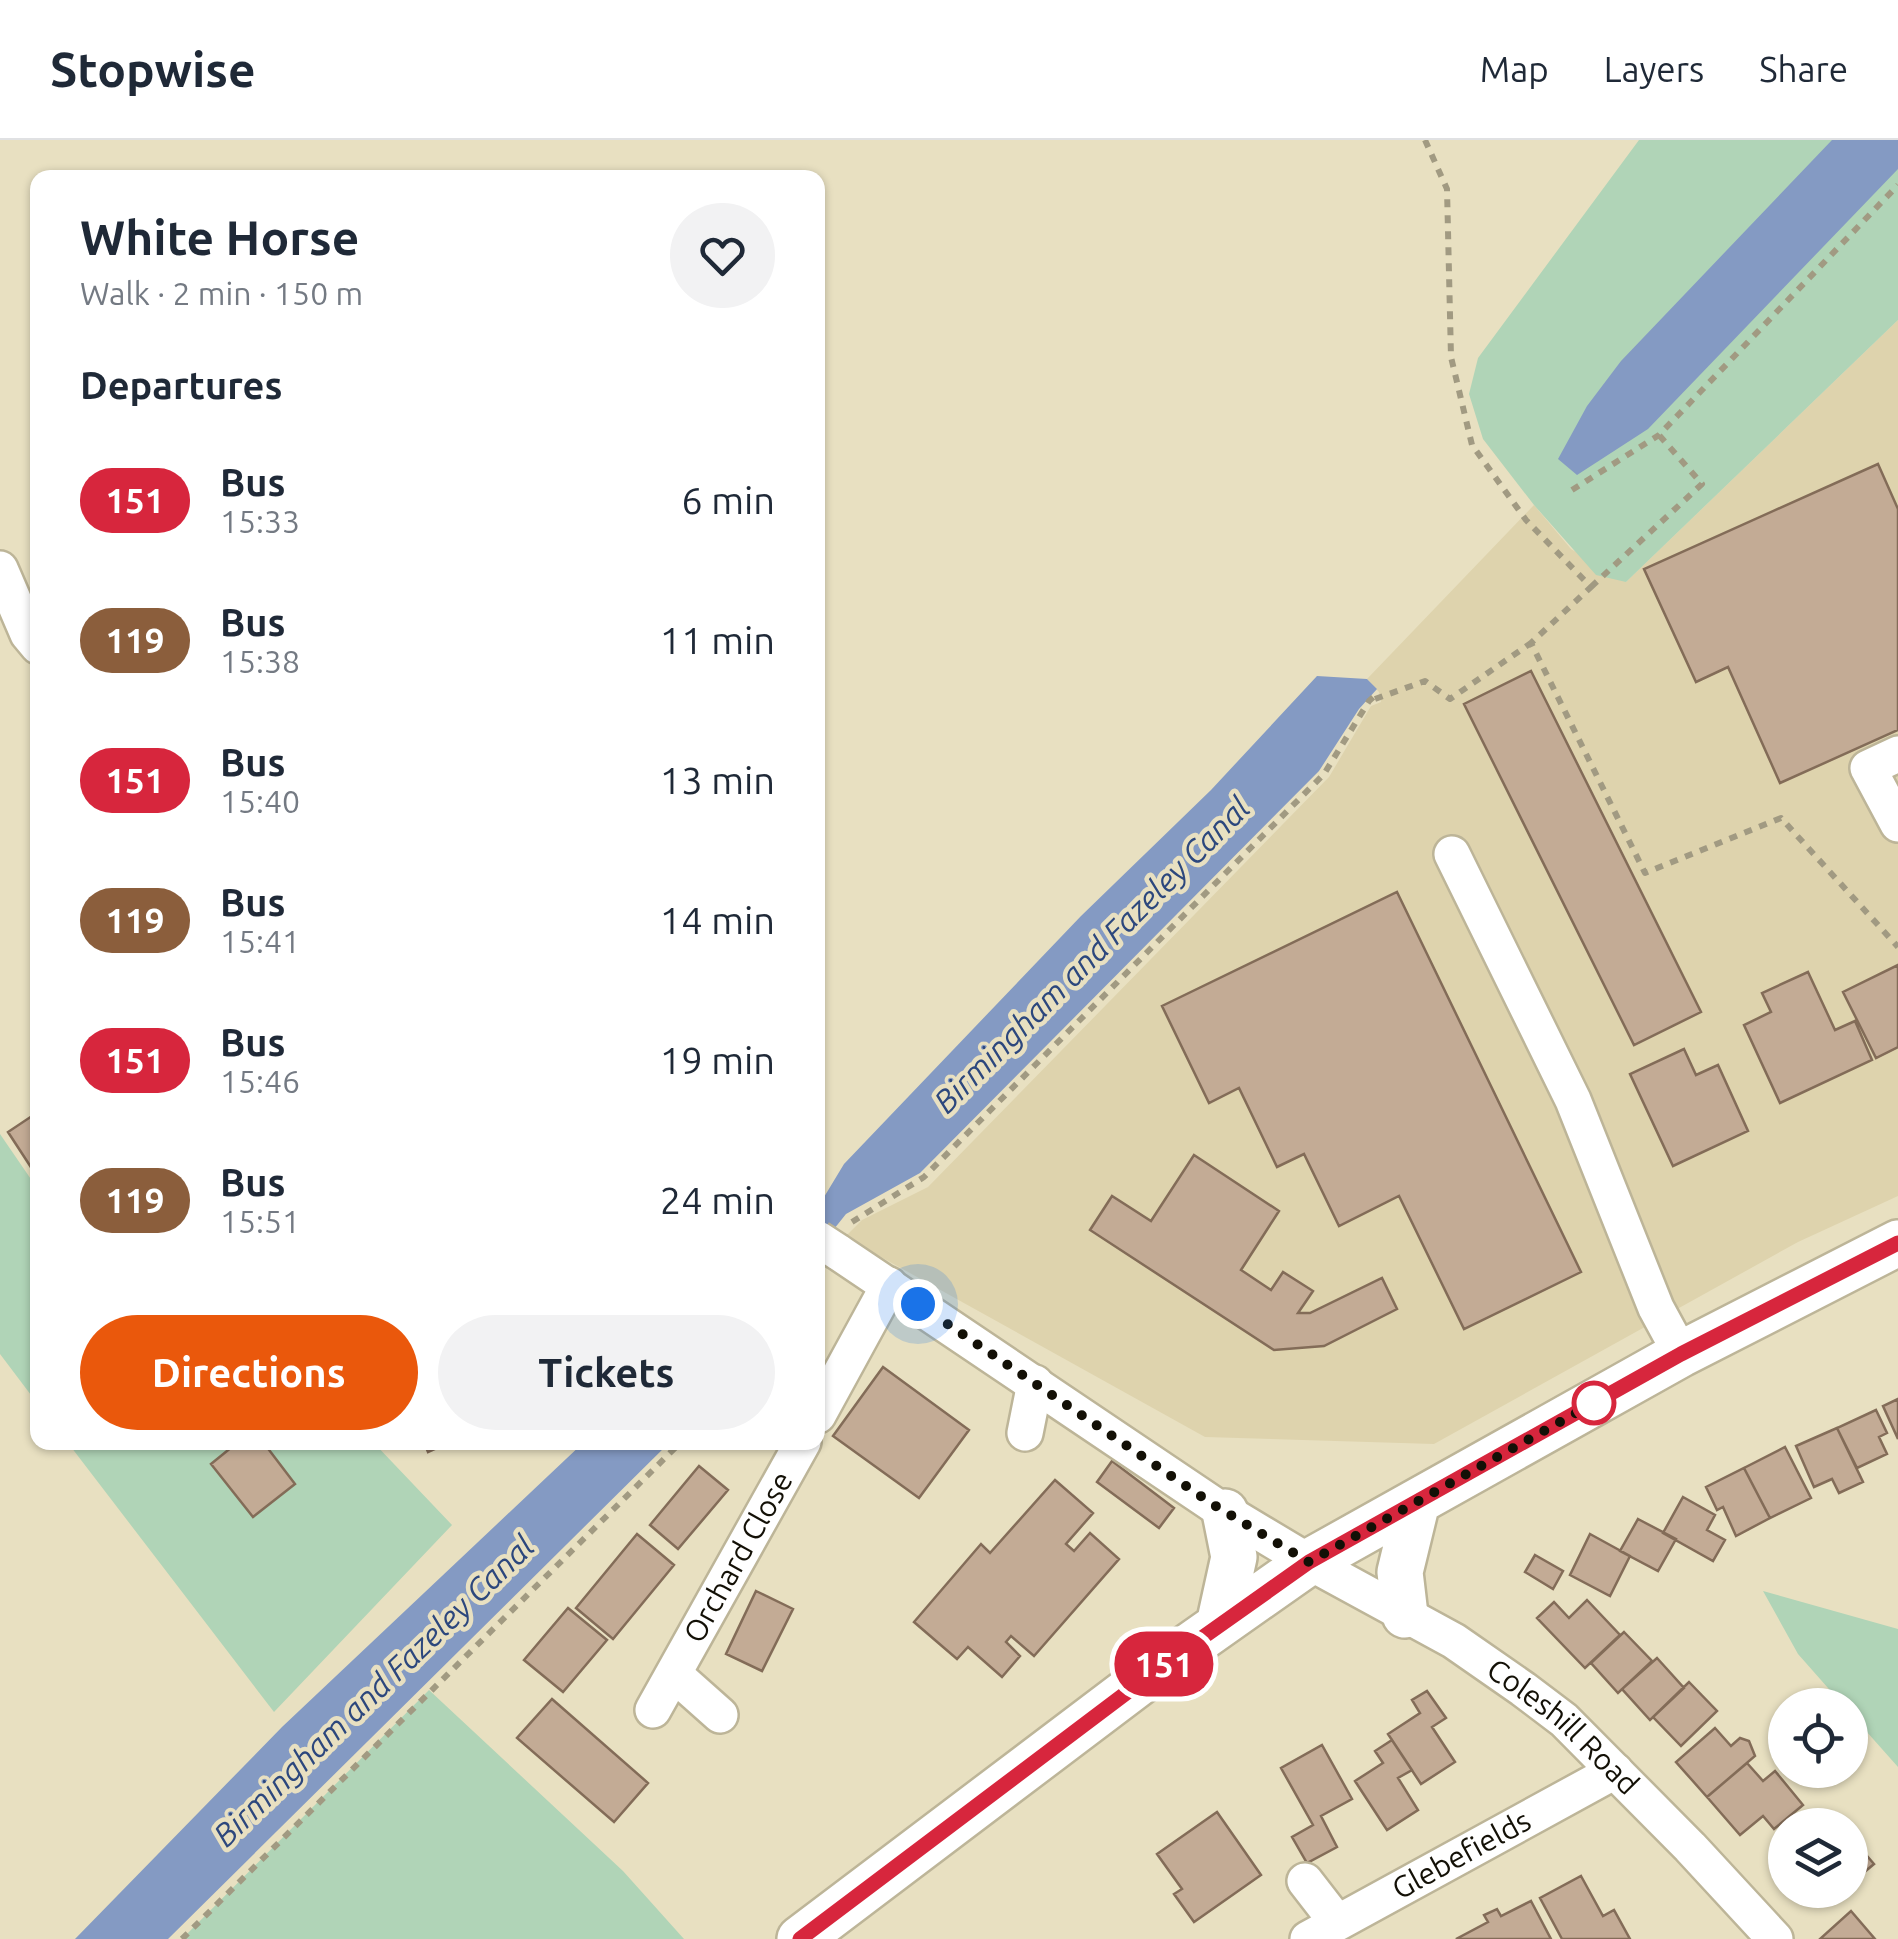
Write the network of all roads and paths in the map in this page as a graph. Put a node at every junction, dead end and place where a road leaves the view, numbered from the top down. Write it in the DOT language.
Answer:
graph roads {
  1 [pos="1426,140"];
  2 [pos="1898,186"];
  3 [pos="1659,434"];
  4 [pos="1572,490"];
  5 [pos="0,569"];
  6 [pos="1591,586"];
  7 [pos="30,636"];
  8 [pos="1531,643"];
  9 [pos="1379,692"];
  10 [pos="1369,701"];
  11 [pos="1898,754"];
  12 [pos="1898,824"];
  13 [pos="1452,854"];
  14 [pos="1898,947"];
  15 [pos="835,1239"];
  16 [pos="1898,1243"];
  17 [pos="889,1285"];
  18 [pos="1681,1354"];
  19 [pos="1034,1383"];
  20 [pos="825,1403"];
  21 [pos="1025,1433"];
  22 [pos="674,1450"];
  23 [pos="799,1450"];
  24 [pos="1417,1502"];
  25 [pos="1226,1512"];
  26 [pos="1309,1562"];
  27 [pos="1406,1615"];
  28 [pos="1218,1625"];
  29 [pos="675,1674"];
  30 [pos="653,1710"];
  31 [pos="720,1715"];
  32 [pos="1615,1771"];
  33 [pos="1305,1881"];
  34 [pos="1322,1930"];
  35 [pos="182,1939"];
  36 [pos="800,1939"];
  37 [pos="1775,1939"];
  1 -- 6 [label="path"];
  2 -- 3 [label="path"];
  3 -- 4 [label="path"];
  3 -- 6 [label="path"];
  5 -- 7 [label="street"];
  6 -- 8 [label="path"];
  8 -- 10 [label="path"];
  8 -- 14 [label="path"];
  9 -- 10 [label="path"];
  10 -- 15 [label="path"];
  11 -- 12 [label="street"];
  13 -- 18 [label="street"];
  15 -- 17 [label="street, Coleshill Road"];
  16 -- 18 [label="main road"];
  17 -- 19 [label="street, Coleshill Road"];
  17 -- 20 [label="street"];
  18 -- 24 [label="main road"];
  19 -- 21 [label="street"];
  19 -- 25 [label="street, Coleshill Road"];
  22 -- 35 [label="path"];
  23 -- 29 [label="street, Orchard Close"];
  24 -- 26 [label="main road"];
  24 -- 27 [label="main road"];
  25 -- 26 [label="street, Coleshill Road"];
  25 -- 28 [label="main road"];
  26 -- 27 [label="street, Coleshill Road"];
  26 -- 28 [label="main road"];
  27 -- 32 [label="street, Coleshill Road"];
  28 -- 36 [label="main road"];
  29 -- 30 [label="street, Orchard Close"];
  29 -- 31 [label="street, Orchard Close"];
  32 -- 34 [label="street, Glebefields"];
  32 -- 37 [label="street, Coleshill Road"];
  33 -- 34 [label="street"];
}
